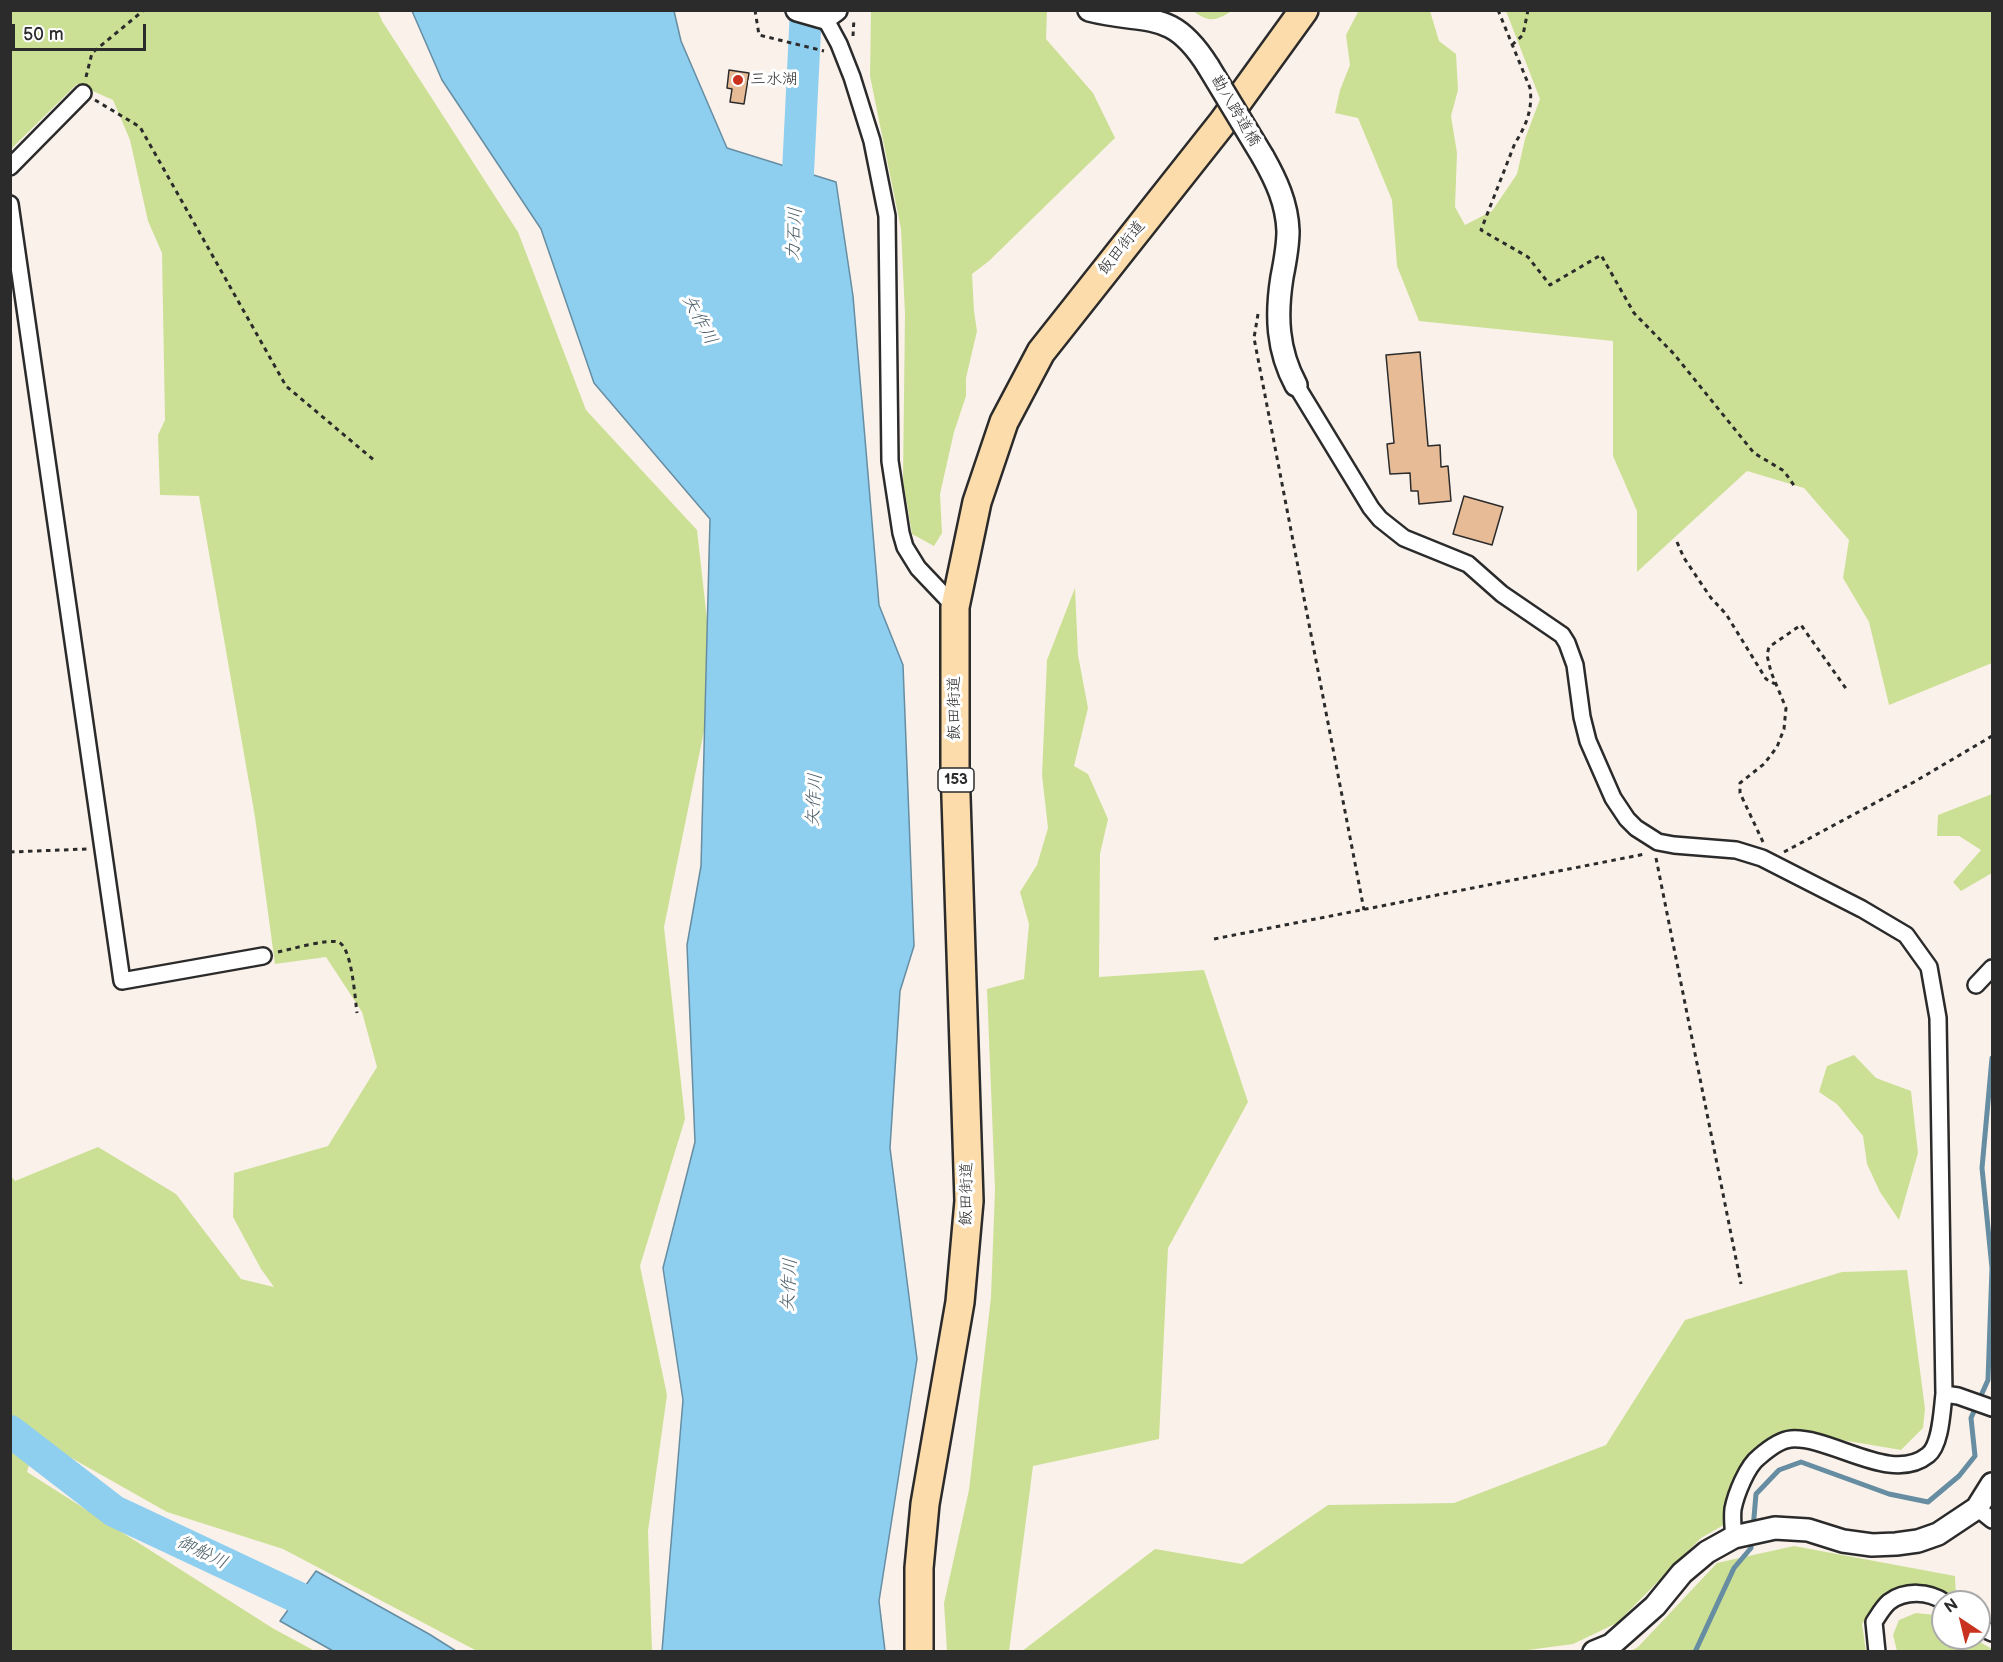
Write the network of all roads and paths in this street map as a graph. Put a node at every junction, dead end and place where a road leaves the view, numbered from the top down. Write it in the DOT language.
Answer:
graph roads {
  1 [pos="144,10"];
  2 [pos="754,10"];
  3 [pos="797,10"];
  4 [pos="855,10"];
  5 [pos="1089,10"];
  6 [pos="1304,10"];
  7 [pos="1498,10"];
  8 [pos="1528,10"];
  9 [pos="830,14"];
  10 [pos="846,40"];
  11 [pos="1512,45"];
  12 [pos="822,52"];
  13 [pos="83,93"];
  14 [pos="10,168"];
  15 [pos="10,204"];
  16 [pos="1259,307"];
  17 [pos="1296,385"];
  18 [pos="375,461"];
  19 [pos="1795,487"];
  20 [pos="1677,542"];
  21 [pos="955,607"];
  22 [pos="1777,685"];
  23 [pos="1847,690"];
  24 [pos="1992,736"];
  25 [pos="1656,847"];
  26 [pos="102,848"];
  27 [pos="10,852"];
  28 [pos="1771,863"];
  29 [pos="1364,910"];
  30 [pos="1214,939"];
  31 [pos="263,956"];
  32 [pos="1992,968"];
  33 [pos="1976,985"];
  34 [pos="357,1012"];
  35 [pos="1741,1284"];
  36 [pos="1951,1395"];
  37 [pos="1992,1408"];
  38 [pos="1992,1484"];
  39 [pos="1984,1514"];
  40 [pos="1737,1536"];
  41 [pos="1931,1595"];
  42 [pos="919,1652"];
  43 [pos="1594,1652"];
  44 [pos="1877,1652"];
  1 -- 13 [label="path"];
  2 -- 12 [label="path"];
  3 -- 9 [label="street"];
  4 -- 10 [label="path"];
  5 -- 17 [label="street, 勘八跨道橋, bridge"];
  6 -- 21 [label="highway, 飯田街道 / 153"];
  7 -- 11 [label="path"];
  8 -- 11 [label="path"];
  9 -- 21 [label="street"];
  11 -- 19 [label="path"];
  13 -- 14 [label="street"];
  13 -- 18 [label="path"];
  15 -- 26 [label="street"];
  16 -- 29 [label="path"];
  17 -- 25 [label="street"];
  20 -- 22 [label="path"];
  21 -- 42 [label="highway, 飯田街道 / 153"];
  22 -- 23 [label="path"];
  22 -- 28 [label="path"];
  24 -- 28 [label="path"];
  25 -- 28 [label="street"];
  25 -- 29 [label="path"];
  25 -- 35 [label="path"];
  26 -- 27 [label="path"];
  26 -- 31 [label="street"];
  28 -- 36 [label="street"];
  29 -- 30 [label="path"];
  31 -- 34 [label="path"];
  32 -- 33 [label="street"];
  36 -- 37 [label="street"];
  36 -- 40 [label="street"];
  38 -- 39 [label="street"];
  39 -- 40 [label="street"];
  40 -- 43 [label="street"];
  41 -- 44 [label="street"];
}
